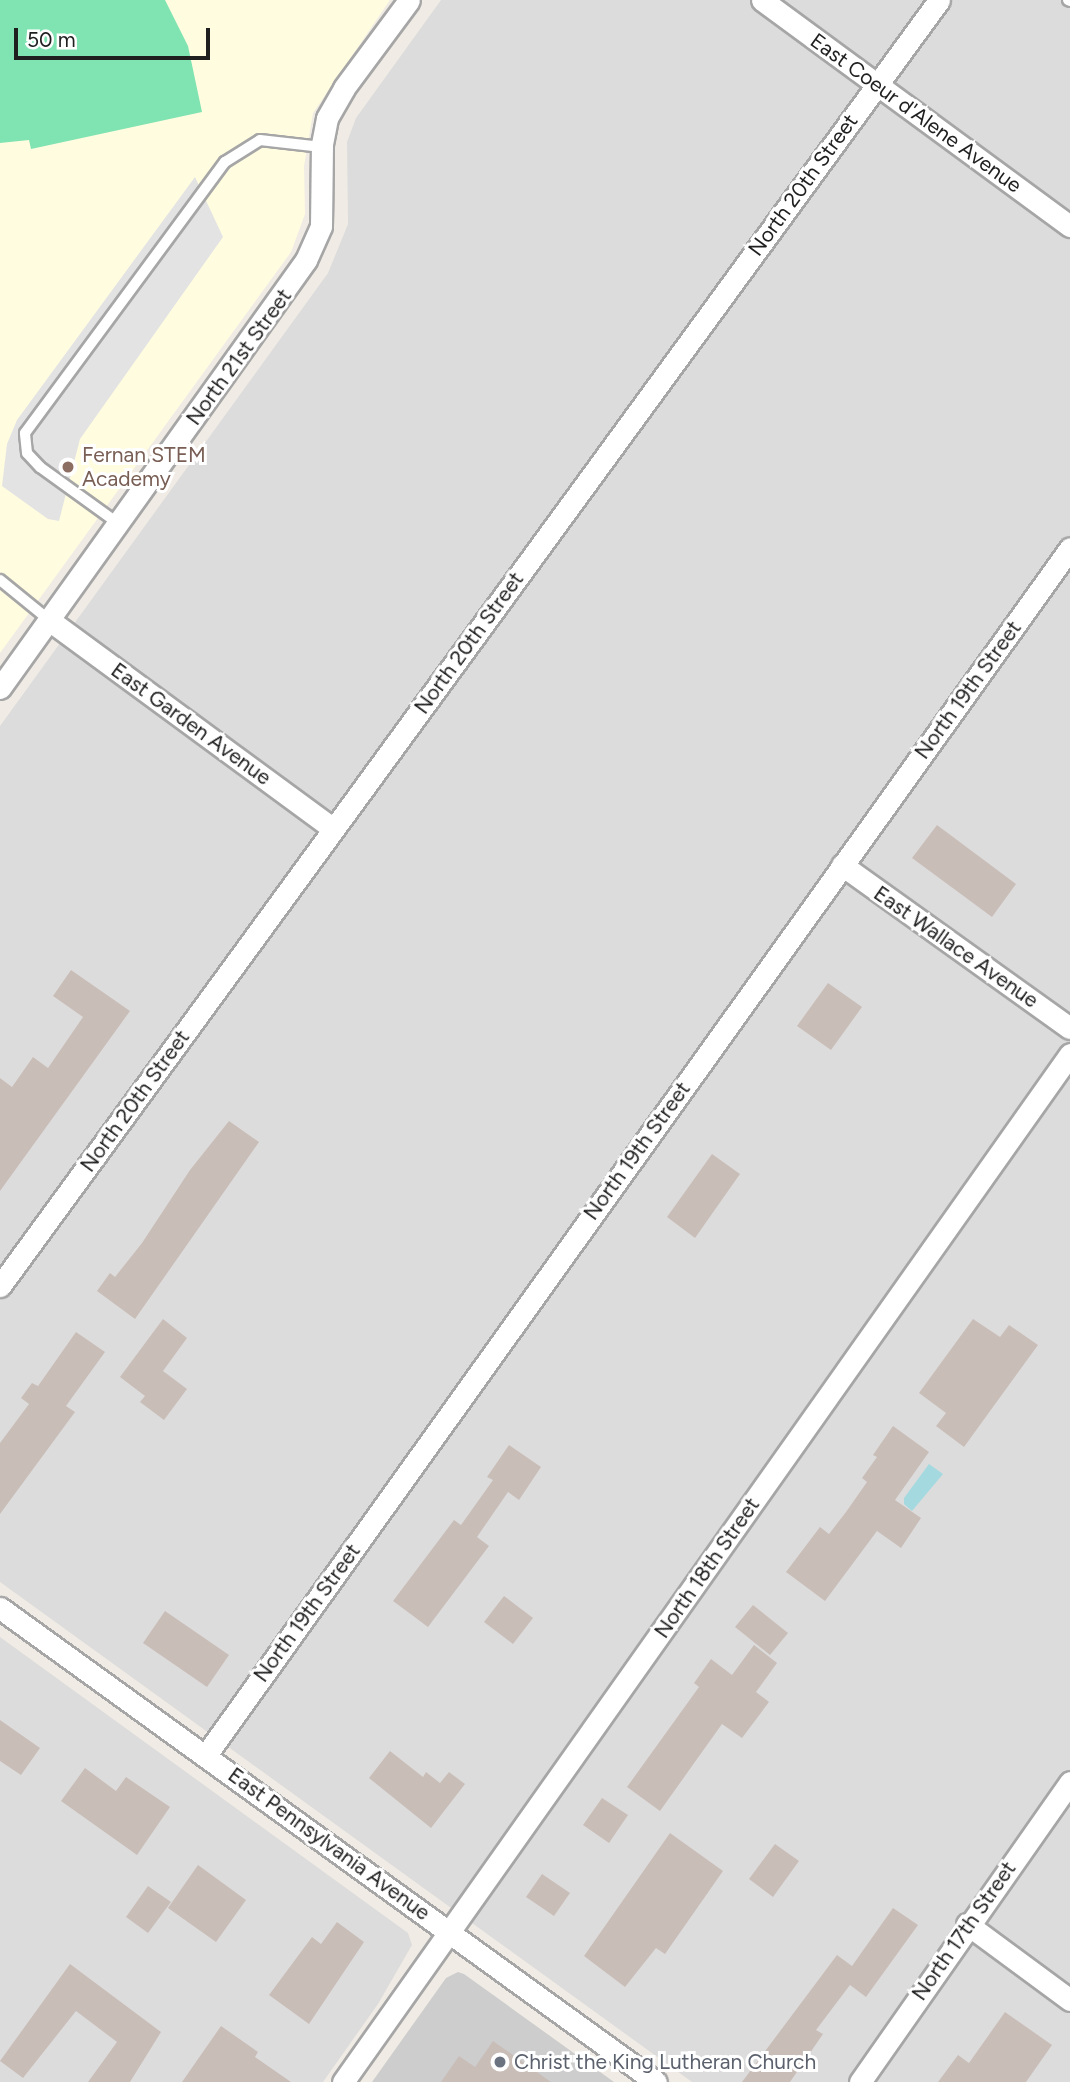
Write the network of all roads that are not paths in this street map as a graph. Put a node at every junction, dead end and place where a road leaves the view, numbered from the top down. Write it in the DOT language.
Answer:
graph roads {
  1 [pos="409,0"];
  2 [pos="762,0"];
  3 [pos="939,0"];
  4 [pos="877,85"];
  5 [pos="322,147"];
  6 [pos="1070,226"];
  7 [pos="119,524"];
  8 [pos="1070,548"];
  9 [pos="0,580"];
  10 [pos="49,620"];
  11 [pos="0,688"];
  12 [pos="333,829"];
  13 [pos="842,865"];
  14 [pos="1070,1028"];
  15 [pos="1070,1054"];
  16 [pos="0,1286"];
  17 [pos="0,1608"];
  18 [pos="206,1755"];
  19 [pos="1070,1782"];
  20 [pos="967,1924"];
  21 [pos="450,1931"];
  22 [pos="1070,2000"];
  23 [pos="343,2082"];
  24 [pos="656,2082"];
  25 [pos="860,2082"];
  1 -- 5 [label="street, North 21st Street"];
  2 -- 4 [label="street, East Coeur d'Alene Avenue"];
  3 -- 4 [label="street, North 20th Street"];
  4 -- 6 [label="street, East Coeur d'Alene Avenue"];
  4 -- 12 [label="street, North 20th Street"];
  5 -- 7 [label="street, North 21st Street"];
  5 -- 7 [label="lane"];
  7 -- 10 [label="street, North 21st Street"];
  8 -- 13 [label="street, North 19th Street"];
  9 -- 10 [label="lane"];
  10 -- 11 [label="street, North 21st Street"];
  10 -- 12 [label="street, East Garden Avenue"];
  12 -- 16 [label="street, North 20th Street"];
  13 -- 14 [label="street, East Wallace Avenue"];
  13 -- 18 [label="street, North 19th Street"];
  15 -- 21 [label="street, North 18th Street"];
  17 -- 18 [label="street, East Pennsylvania Avenue"];
  18 -- 21 [label="street, East Pennsylvania Avenue"];
  19 -- 20 [label="street, North 17th Street"];
  20 -- 22 [label="street"];
  20 -- 25 [label="street, North 17th Street"];
  21 -- 23 [label="street, North 18th Street"];
  21 -- 24 [label="street, East Pennsylvania Avenue"];
}
